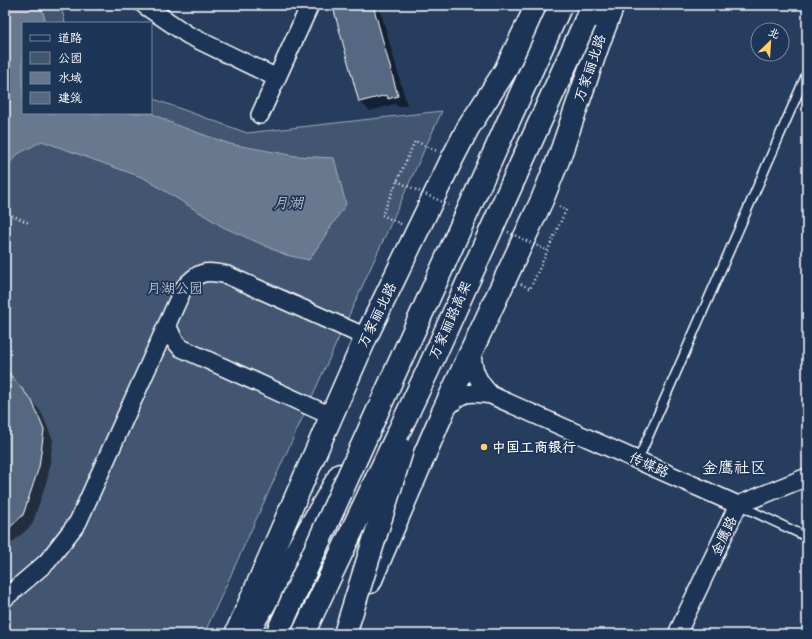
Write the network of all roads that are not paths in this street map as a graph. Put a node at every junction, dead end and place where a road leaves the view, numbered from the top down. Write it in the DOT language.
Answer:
graph roads {
  1 [pos="144,5"];
  2 [pos="310,5"];
  3 [pos="537,5"];
  4 [pos="561,5"];
  5 [pos="592,5"];
  6 [pos="613,5"];
  7 [pos="807,73"];
  8 [pos="277,78"];
  9 [pos="260,115"];
  10 [pos="167,325"];
  11 [pos="366,337"];
  12 [pos="181,348"];
  13 [pos="472,348"];
  14 [pos="152,357"];
  15 [pos="428,370"];
  16 [pos="491,395"];
  17 [pos="384,398"];
  18 [pos="442,414"];
  19 [pos="331,416"];
  20 [pos="638,460"];
  21 [pos="807,477"];
  22 [pos="738,505"];
  23 [pos="807,537"];
  24 [pos="5,598"];
  25 [pos="236,634"];
  26 [pos="246,634"];
  27 [pos="277,634"];
  28 [pos="303,634"];
  29 [pos="341,634"];
  30 [pos="345,634"];
  31 [pos="677,634"];
  1 -- 8 [label="street"];
  2 -- 8 [label="street"];
  3 -- 11 [label="main road, 万家丽北路"];
  4 -- 17 [label="main road, 万家丽路高架, bridge"];
  5 -- 15 [label="main road, 万家丽路高架, bridge"];
  6 -- 13 [label="main road, 万家丽北路"];
  7 -- 20 [label="lane"];
  8 -- 9 [label="street"];
  10 -- 11 [label="street"];
  10 -- 12 [label="street"];
  10 -- 14 [label="street"];
  11 -- 19 [label="main road, 万家丽北路"];
  12 -- 14 [label="street"];
  12 -- 19 [label="street"];
  13 -- 16 [label="street"];
  13 -- 18 [label="main road, 万家丽北路"];
  14 -- 24 [label="street"];
  15 -- 28 [label="main road, 万家丽路高架, bridge"];
  15 -- 30 [label="main road, bridge"];
  16 -- 18 [label="street"];
  16 -- 20 [label="street, 传媒路"];
  17 -- 26 [label="main road, bridge"];
  17 -- 27 [label="main road, 万家丽路高架, bridge"];
  18 -- 29 [label="main road, 万家丽北路"];
  19 -- 25 [label="main road, 万家丽北路"];
  20 -- 22 [label="street, 传媒路"];
  21 -- 22 [label="street, 金鹰路"];
  22 -- 23 [label="lane, 传媒路"];
  22 -- 31 [label="street, 金鹰路"];
}
